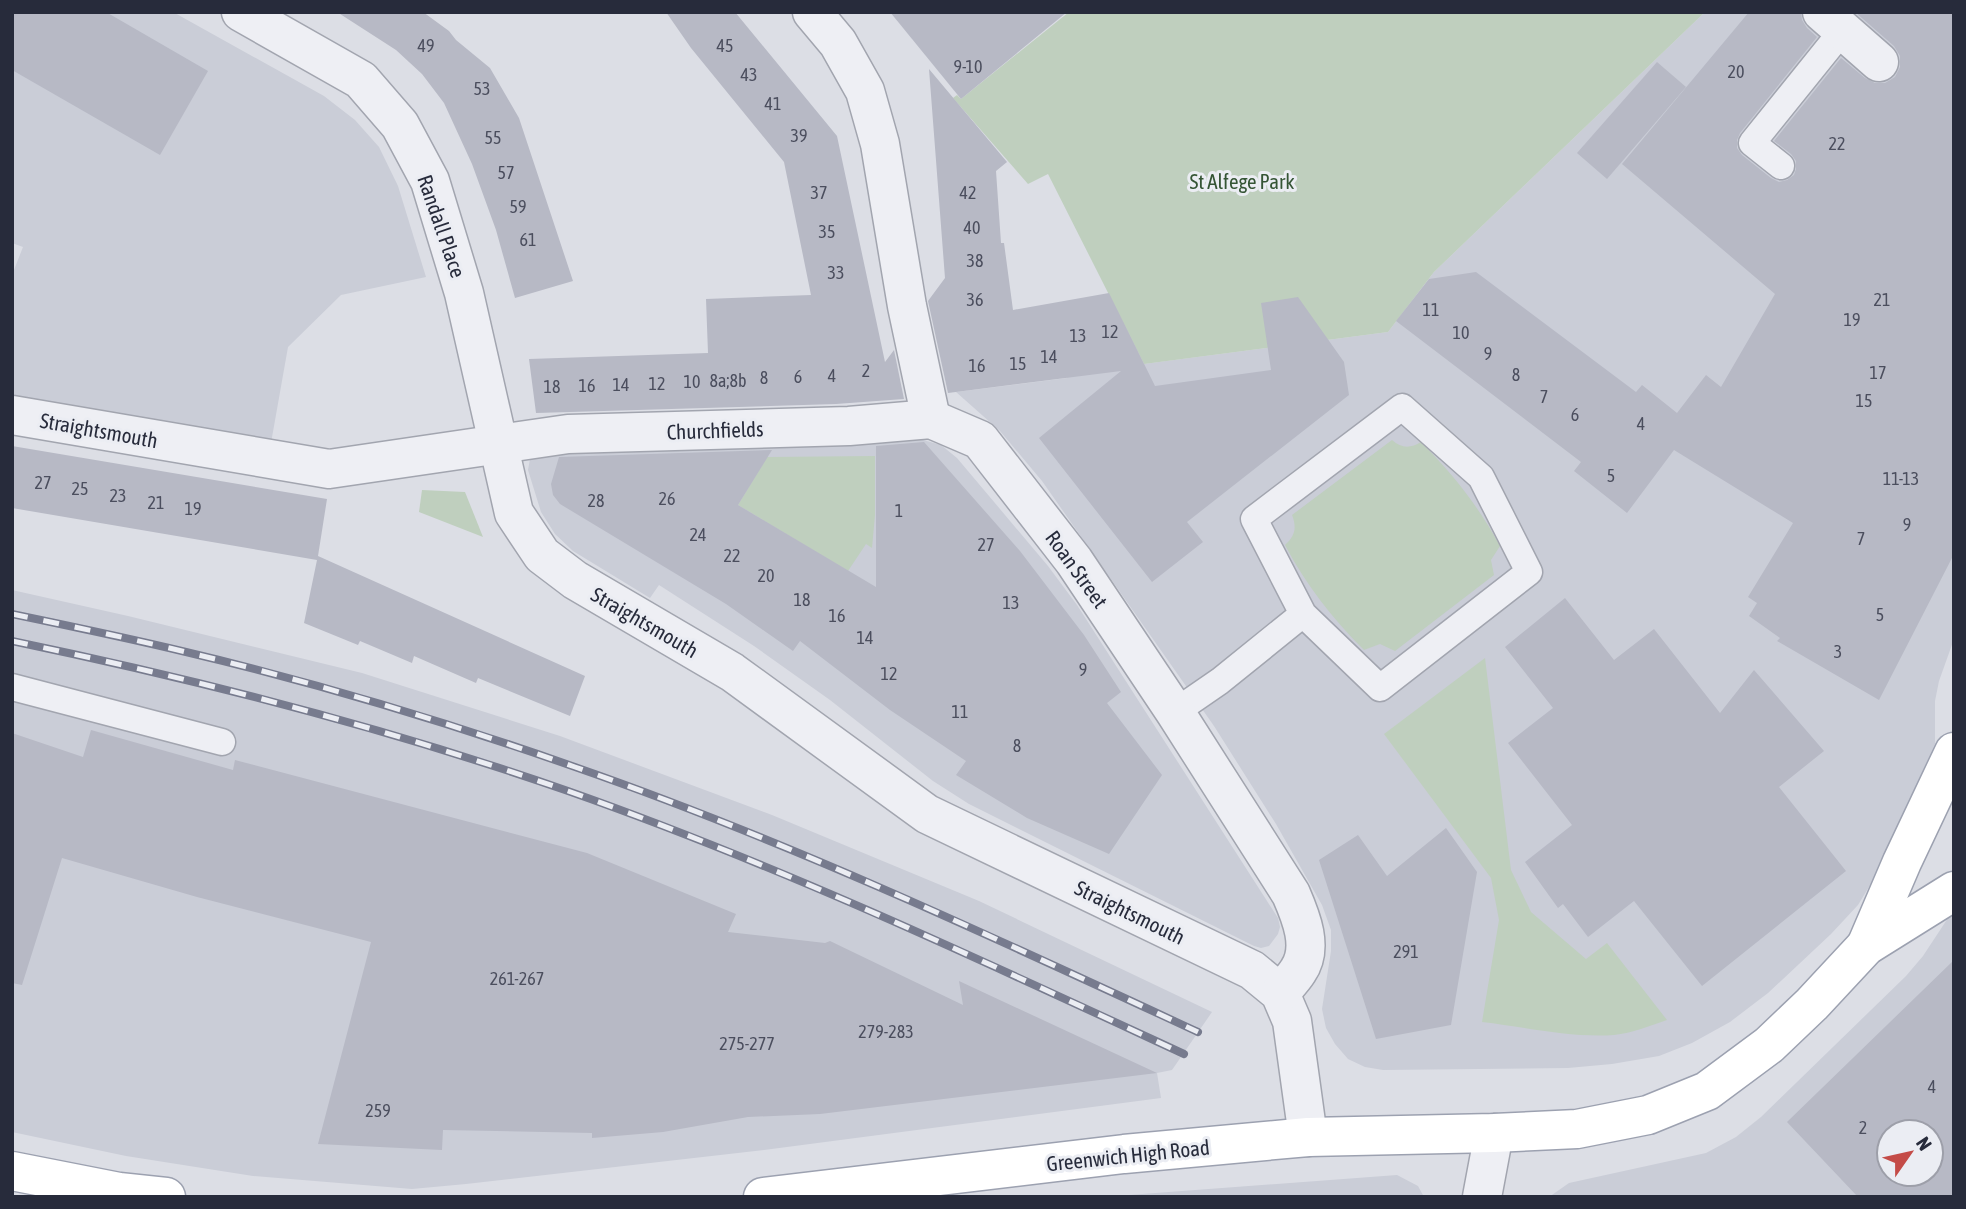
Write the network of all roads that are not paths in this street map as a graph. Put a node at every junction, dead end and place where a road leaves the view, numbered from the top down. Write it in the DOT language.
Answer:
graph roads {
  1 [pos="241,12"];
  2 [pos="812,12"];
  3 [pos="1833,21"];
  4 [pos="1879,62"];
  5 [pos="1781,166"];
  6 [pos="12,415"];
  7 [pos="931,419"];
  8 [pos="499,443"];
  9 [pos="1303,614"];
  10 [pos="12,687"];
  11 [pos="1175,712"];
  12 [pos="222,742"];
  13 [pos="1954,752"];
  14 [pos="1954,891"];
  15 [pos="1866,946"];
  16 [pos="1280,993"];
  17 [pos="1494,1133"];
  18 [pos="1308,1137"];
  19 [pos="12,1171"];
  20 [pos="166,1197"];
  21 [pos="763,1197"];
  22 [pos="1482,1197"];
  1 -- 8 [label="street, Randall Place"];
  2 -- 7 [label="street"];
  3 -- 4 [label="street"];
  3 -- 5 [label="lane"];
  6 -- 8 [label="street, Straightsmouth"];
  7 -- 8 [label="street, Churchfields"];
  7 -- 11 [label="street, Roan Street"];
  8 -- 16 [label="street, Straightsmouth"];
  9 -- 9 [label="lane"];
  9 -- 11 [label="lane"];
  10 -- 12 [label="lane"];
  11 -- 16 [label="street, Roan Street"];
  13 -- 15 [label="main road"];
  14 -- 15 [label="main road"];
  15 -- 17 [label="main road, Greenwich High Road"];
  16 -- 18 [label="street"];
  17 -- 18 [label="main road, Greenwich High Road"];
  17 -- 22 [label="street"];
  18 -- 21 [label="main road, Greenwich High Road"];
  19 -- 20 [label="main road"];
}
